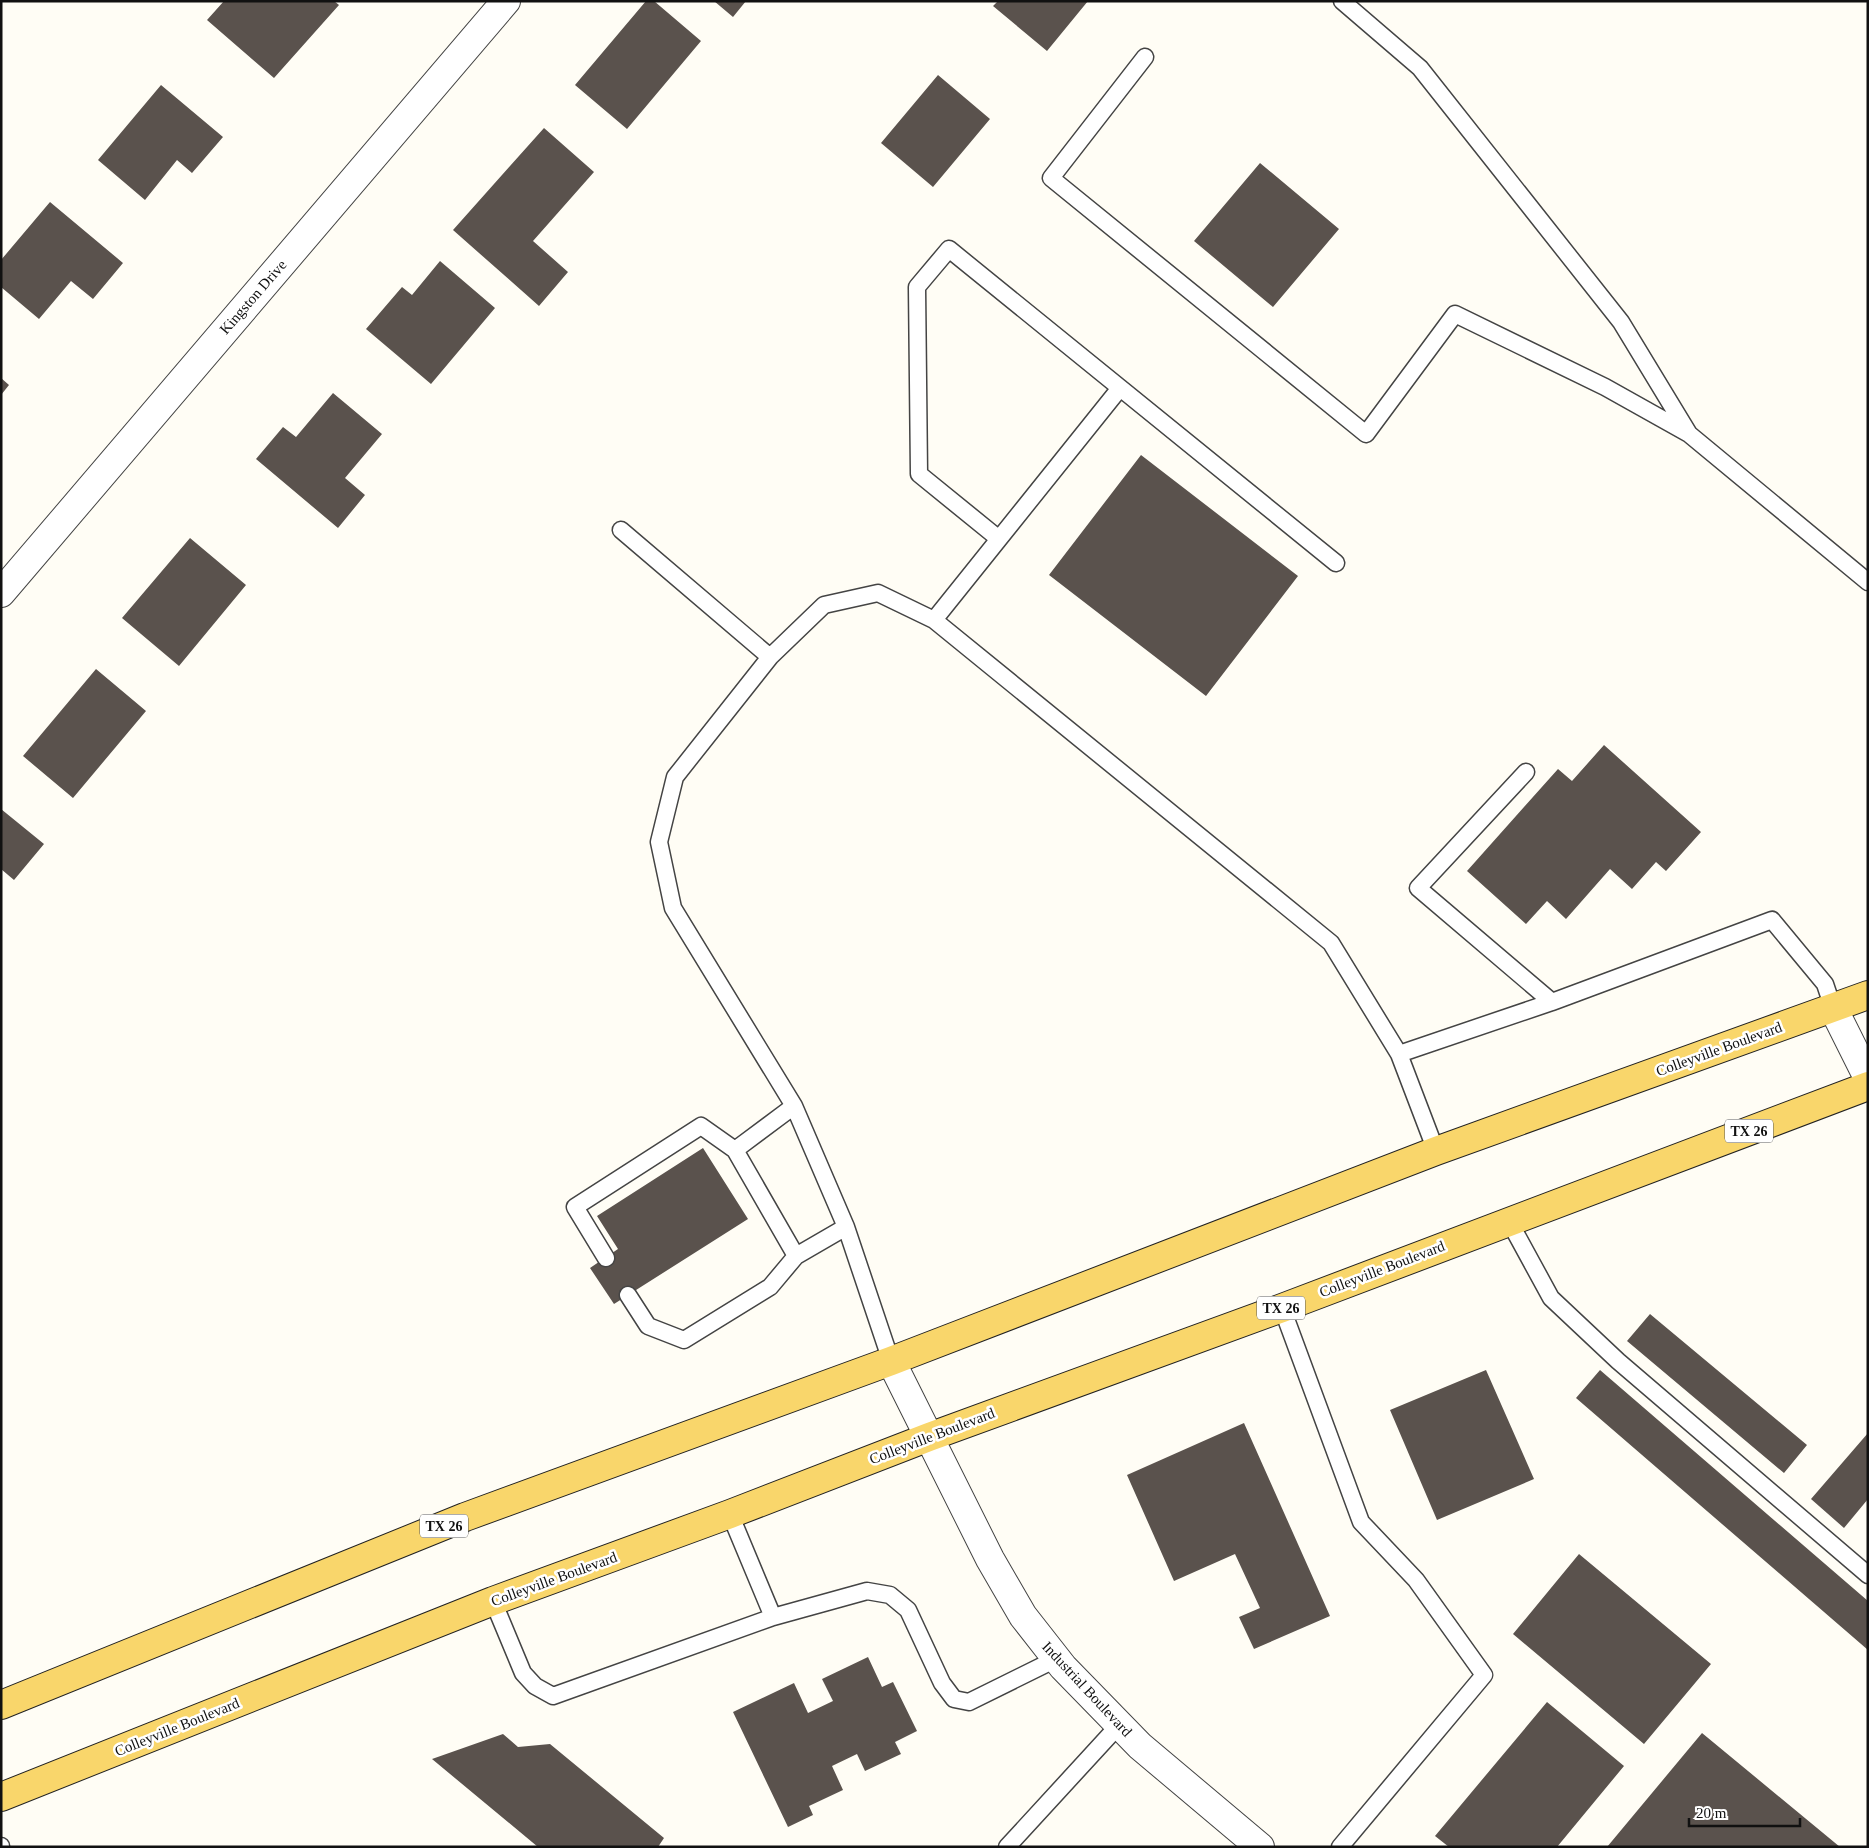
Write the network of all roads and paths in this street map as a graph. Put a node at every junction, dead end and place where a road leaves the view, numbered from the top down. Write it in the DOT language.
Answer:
graph roads {
  1 [pos="506,1"];
  2 [pos="1342,1"];
  3 [pos="1145,57"];
  4 [pos="1120,388"];
  5 [pos="1689,434"];
  6 [pos="621,530"];
  7 [pos="999,539"];
  8 [pos="1336,563"];
  9 [pos="1868,582"];
  10 [pos="1,593"];
  11 [pos="934,620"];
  12 [pos="770,657"];
  13 [pos="1526,772"];
  14 [pos="1868,995"];
  15 [pos="1552,1002"];
  16 [pos="1833,1008"];
  17 [pos="1399,1054"];
  18 [pos="1868,1078"];
  19 [pos="1868,1086"];
  20 [pos="794,1106"];
  21 [pos="735,1150"];
  22 [pos="1436,1151"];
  23 [pos="1508,1221"];
  24 [pos="846,1227"];
  25 [pos="796,1256"];
  26 [pos="606,1258"];
  27 [pos="628,1295"];
  28 [pos="1282,1308"];
  29 [pos="891,1361"];
  30 [pos="929,1436"];
  31 [pos="730,1514"];
  32 [pos="1868,1575"];
  33 [pos="493,1601"];
  34 [pos="773,1617"];
  35 [pos="1056,1659"];
  36 [pos="1,1705"];
  37 [pos="1119,1725"];
  38 [pos="1,1797"];
  39 [pos="1007,1847"];
  40 [pos="1260,1847"];
  41 [pos="1340,1847"];
  1 -- 10 [label="street, Kingston Drive"];
  2 -- 5 [label="lane"];
  3 -- 5 [label="lane"];
  4 -- 7 [label="lane"];
  4 -- 7 [label="lane"];
  4 -- 8 [label="lane"];
  5 -- 9 [label="lane"];
  6 -- 12 [label="lane"];
  7 -- 11 [label="lane"];
  11 -- 12 [label="lane"];
  11 -- 17 [label="lane"];
  12 -- 20 [label="lane"];
  13 -- 15 [label="lane"];
  14 -- 16 [label="main road, Colleyville Boulevard / TX 26"];
  15 -- 16 [label="lane"];
  15 -- 17 [label="lane"];
  16 -- 18 [label="street"];
  16 -- 22 [label="main road, Colleyville Boulevard / TX 26"];
  17 -- 22 [label="lane"];
  19 -- 23 [label="main road, Colleyville Boulevard / TX 26"];
  20 -- 21 [label="lane"];
  20 -- 24 [label="lane"];
  21 -- 25 [label="lane"];
  21 -- 26 [label="lane"];
  22 -- 29 [label="main road, Colleyville Boulevard / TX 26"];
  23 -- 28 [label="main road, Colleyville Boulevard / TX 26"];
  23 -- 32 [label="lane"];
  24 -- 25 [label="lane"];
  24 -- 29 [label="lane"];
  25 -- 27 [label="lane"];
  28 -- 30 [label="main road, Colleyville Boulevard / TX 26"];
  28 -- 41 [label="lane"];
  29 -- 30 [label="street, Industrial Boulevard"];
  29 -- 36 [label="main road, Colleyville Boulevard / TX 26"];
  30 -- 31 [label="main road, Colleyville Boulevard / TX 26"];
  30 -- 35 [label="street, Industrial Boulevard"];
  31 -- 33 [label="main road, Colleyville Boulevard / TX 26"];
  31 -- 34 [label="lane"];
  33 -- 34 [label="lane"];
  33 -- 38 [label="main road, Colleyville Boulevard / TX 26"];
  34 -- 35 [label="lane"];
  35 -- 37 [label="street, Industrial Boulevard"];
  37 -- 39 [label="lane"];
  37 -- 40 [label="street, Industrial Boulevard"];
}
